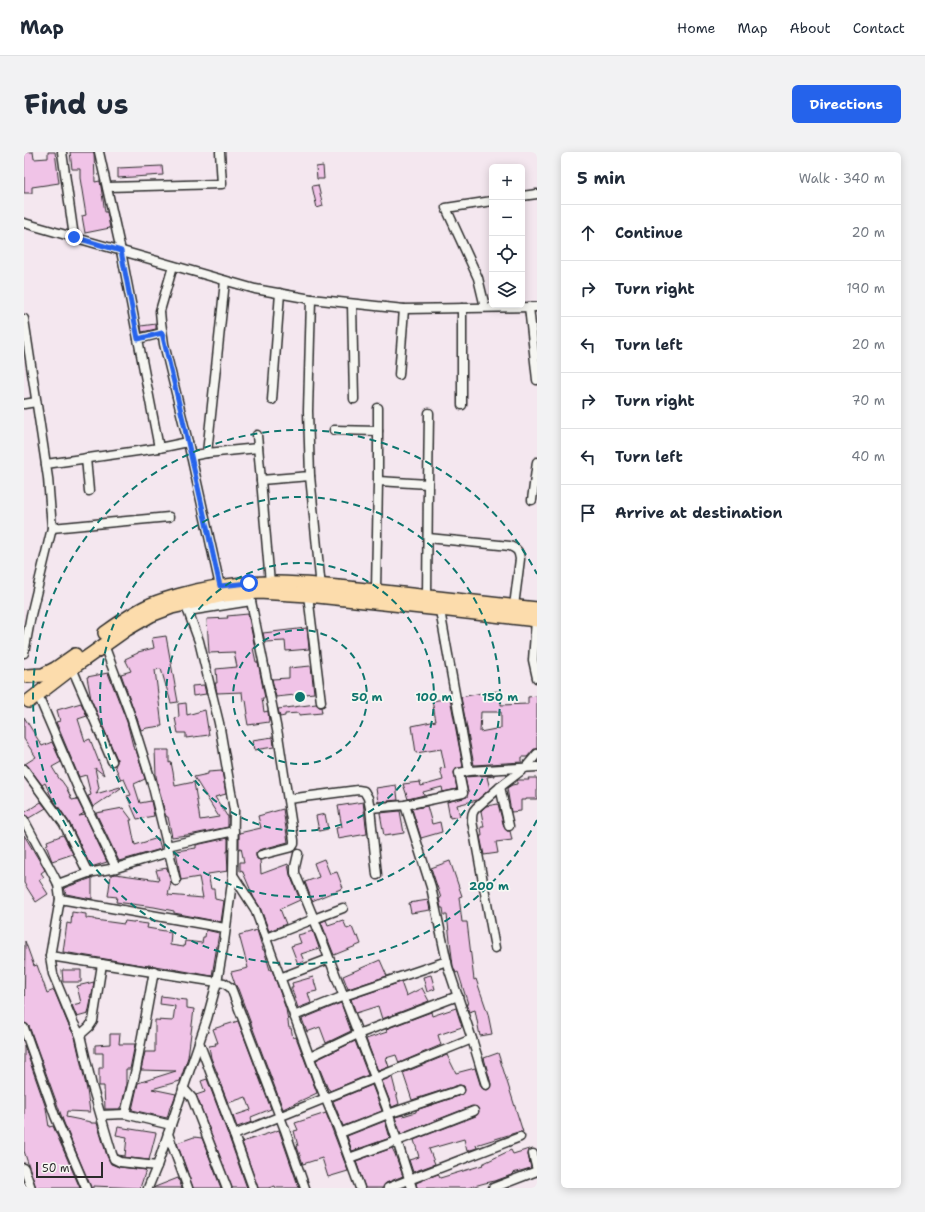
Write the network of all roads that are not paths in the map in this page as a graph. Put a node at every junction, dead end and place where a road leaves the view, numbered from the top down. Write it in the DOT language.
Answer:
graph roads {
  1 [pos="62,152"];
  2 [pos="98,152"];
  3 [pos="220,152"];
  4 [pos="107,187"];
  5 [pos="537,194"];
  6 [pos="525,196"];
  7 [pos="489,201"];
  8 [pos="24,223"];
  9 [pos="74,237"];
  10 [pos="121,251"];
  11 [pos="173,266"];
  12 [pos="225,281"];
  13 [pos="280,294"];
  14 [pos="311,298"];
  15 [pos="352,304"];
  16 [pos="485,307"];
  17 [pos="533,307"];
  18 [pos="462,308"];
  19 [pos="404,309"];
  20 [pos="24,319"];
  21 [pos="162,333"];
  22 [pos="138,339"];
  23 [pos="399,375"];
  24 [pos="537,380"];
  25 [pos="354,399"];
  26 [pos="272,400"];
  27 [pos="36,402"];
  28 [pos="24,404"];
  29 [pos="462,404"];
  30 [pos="378,408"];
  31 [pos="429,413"];
  32 [pos="334,430"];
  33 [pos="378,432"];
  34 [pos="257,436"];
  35 [pos="188,442"];
  36 [pos="159,448"];
  37 [pos="258,448"];
  38 [pos="207,453"];
  39 [pos="191,456"];
  40 [pos="86,458"];
  41 [pos="537,462"];
  42 [pos="46,464"];
  43 [pos="310,476"];
  44 [pos="261,480"];
  45 [pos="378,481"];
  46 [pos="428,484"];
  47 [pos="89,491"];
  48 [pos="532,500"];
  49 [pos="169,517"];
  50 [pos="52,528"];
  51 [pos="428,538"];
  52 [pos="270,583"];
  53 [pos="220,586"];
  54 [pos="321,591"];
  55 [pos="376,591"];
  56 [pos="250,592"];
  57 [pos="308,595"];
  58 [pos="435,601"];
  59 [pos="183,603"];
  60 [pos="514,606"];
  61 [pos="24,609"];
  62 [pos="31,614"];
  63 [pos="537,616"];
  64 [pos="24,627"];
  65 [pos="104,645"];
  66 [pos="24,653"];
  67 [pos="72,668"];
  68 [pos="25,675"];
  69 [pos="537,678"];
  70 [pos="30,701"];
  71 [pos="321,702"];
  72 [pos="537,754"];
  73 [pos="112,761"];
  74 [pos="526,767"];
  75 [pos="537,767"];
  76 [pos="24,769"];
  77 [pos="469,771"];
  78 [pos="500,787"];
  79 [pos="288,799"];
  80 [pos="405,805"];
  81 [pos="370,808"];
  82 [pos="24,820"];
  83 [pos="509,826"];
  84 [pos="234,831"];
  85 [pos="168,849"];
  86 [pos="298,854"];
  87 [pos="262,855"];
  88 [pos="116,868"];
  89 [pos="88,873"];
  90 [pos="232,875"];
  91 [pos="377,875"];
  92 [pos="176,882"];
  93 [pos="58,884"];
  94 [pos="60,899"];
  95 [pos="343,908"];
  96 [pos="314,919"];
  97 [pos="225,928"];
  98 [pos="266,938"];
  99 [pos="495,948"];
  100 [pos="50,956"];
  101 [pos="329,959"];
  102 [pos="447,961"];
  103 [pos="102,964"];
  104 [pos="154,971"];
  105 [pos="280,978"];
  106 [pos="217,982"];
  107 [pos="344,996"];
  108 [pos="458,996"];
  109 [pos="294,1016"];
  110 [pos="24,1028"];
  111 [pos="358,1034"];
  112 [pos="80,1036"];
  113 [pos="472,1039"];
  114 [pos="199,1042"];
  115 [pos="310,1056"];
  116 [pos="375,1078"];
  117 [pos="486,1085"];
  118 [pos="183,1088"];
  119 [pos="460,1090"];
  120 [pos="324,1098"];
  121 [pos="474,1111"];
  122 [pos="125,1114"];
  123 [pos="388,1114"];
  124 [pos="100,1115"];
  125 [pos="279,1116"];
  126 [pos="171,1125"];
  127 [pos="340,1133"];
  128 [pos="168,1134"];
  129 [pos="234,1135"];
  130 [pos="520,1137"];
  131 [pos="397,1141"];
  132 [pos="533,1154"];
  133 [pos="349,1158"];
  134 [pos="157,1166"];
  135 [pos="24,1168"];
  136 [pos="537,1170"];
  137 [pos="410,1179"];
  138 [pos="31,1188"];
  139 [pos="86,1188"];
  140 [pos="148,1188"];
  141 [pos="188,1188"];
  142 [pos="227,1188"];
  143 [pos="253,1188"];
  144 [pos="305,1188"];
  145 [pos="360,1188"];
  146 [pos="388,1188"];
  147 [pos="412,1188"];
  148 [pos="493,1188"];
  1 -- 9 [label="street"];
  2 -- 4 [label="street"];
  3 -- 4 [label="street"];
  4 -- 10 [label="street"];
  5 -- 6 [label="street"];
  7 -- 16 [label="street"];
  8 -- 9 [label="street"];
  9 -- 10 [label="street"];
  10 -- 11 [label="street"];
  10 -- 22 [label="street"];
  11 -- 12 [label="street"];
  11 -- 21 [label="street"];
  12 -- 13 [label="street"];
  12 -- 38 [label="street"];
  13 -- 14 [label="street"];
  13 -- 26 [label="street"];
  14 -- 15 [label="street"];
  14 -- 43 [label="street"];
  15 -- 19 [label="street"];
  15 -- 25 [label="street"];
  16 -- 17 [label="street"];
  16 -- 18 [label="street"];
  17 -- 24 [label="street"];
  18 -- 19 [label="street"];
  18 -- 29 [label="street"];
  19 -- 23 [label="street"];
  20 -- 27 [label="street"];
  21 -- 22 [label="street"];
  21 -- 35 [label="street"];
  22 -- 36 [label="street"];
  27 -- 28 [label="street"];
  27 -- 42 [label="street"];
  30 -- 33 [label="street"];
  31 -- 46 [label="street"];
  32 -- 33 [label="street"];
  33 -- 45 [label="street"];
  34 -- 37 [label="street"];
  35 -- 36 [label="street"];
  35 -- 39 [label="street"];
  36 -- 40 [label="street"];
  37 -- 38 [label="street"];
  37 -- 44 [label="street"];
  38 -- 39 [label="street"];
  39 -- 53 [label="street"];
  40 -- 42 [label="street"];
  40 -- 47 [label="street"];
  41 -- 48 [label="street"];
  42 -- 50 [label="street"];
  43 -- 44 [label="street"];
  43 -- 54 [label="street"];
  44 -- 52 [label="street"];
  45 -- 46 [label="street"];
  45 -- 55 [label="street"];
  46 -- 51 [label="street"];
  49 -- 50 [label="street"];
  50 -- 62 [label="street"];
  51 -- 58 [label="street"];
  51 -- 60 [label="street"];
  52 -- 54 [label="main road"];
  52 -- 56 [label="main road"];
  53 -- 56 [label="main road"];
  53 -- 59 [label="main road"];
  54 -- 55 [label="main road"];
  54 -- 57 [label="main road"];
  54 -- 58 [label="main road"];
  55 -- 58 [label="main road"];
  56 -- 57 [label="main road"];
  56 -- 59 [label="main road"];
  56 -- 79 [label="street"];
  57 -- 71 [label="street"];
  58 -- 60 [label="main road"];
  58 -- 63 [label="main road"];
  58 -- 77 [label="street"];
  59 -- 65 [label="main road"];
  59 -- 68 [label="main road"];
  59 -- 84 [label="street"];
  60 -- 63 [label="main road"];
  61 -- 62 [label="street"];
  62 -- 64 [label="street"];
  62 -- 66 [label="street"];
  63 -- 69 [label="street"];
  65 -- 67 [label="main road"];
  65 -- 85 [label="street"];
  67 -- 70 [label="main road"];
  67 -- 73 [label="street"];
  68 -- 70 [label="main road"];
  70 -- 88 [label="street"];
  72 -- 74 [label="street"];
  74 -- 75 [label="street"];
  74 -- 77 [label="street"];
  74 -- 78 [label="street"];
  76 -- 89 [label="street"];
  77 -- 80 [label="street"];
  78 -- 83 [label="street"];
  78 -- 99 [label="street"];
  79 -- 81 [label="street"];
  79 -- 87 [label="street"];
  80 -- 81 [label="street"];
  80 -- 102 [label="street"];
  81 -- 91 [label="street"];
  82 -- 93 [label="street"];
  84 -- 85 [label="street"];
  84 -- 90 [label="street"];
  85 -- 88 [label="street"];
  85 -- 92 [label="street"];
  86 -- 96 [label="street"];
  88 -- 89 [label="street"];
  89 -- 93 [label="street"];
  90 -- 97 [label="street"];
  90 -- 98 [label="street"];
  93 -- 94 [label="street"];
  94 -- 97 [label="street"];
  94 -- 100 [label="street"];
  95 -- 96 [label="street"];
  96 -- 98 [label="street"];
  96 -- 101 [label="street"];
  97 -- 106 [label="street"];
  98 -- 105 [label="street"];
  100 -- 103 [label="street"];
  100 -- 112 [label="street"];
  101 -- 105 [label="street"];
  101 -- 107 [label="street"];
  102 -- 107 [label="street"];
  102 -- 108 [label="street"];
  103 -- 104 [label="street"];
  103 -- 112 [label="street"];
  104 -- 106 [label="street"];
  104 -- 122 [label="street"];
  105 -- 109 [label="street"];
  106 -- 114 [label="street"];
  106 -- 125 [label="street"];
  107 -- 109 [label="street"];
  107 -- 111 [label="street"];
  108 -- 111 [label="street"];
  108 -- 113 [label="street"];
  109 -- 115 [label="street"];
  110 -- 139 [label="street"];
  111 -- 115 [label="street"];
  111 -- 116 [label="street"];
  112 -- 124 [label="street"];
  113 -- 116 [label="street"];
  113 -- 117 [label="street"];
  114 -- 118 [label="street"];
  114 -- 129 [label="street"];
  115 -- 120 [label="street"];
  116 -- 120 [label="street"];
  116 -- 123 [label="street"];
  118 -- 126 [label="street"];
  118 -- 142 [label="street"];
  119 -- 123 [label="street"];
  120 -- 125 [label="street"];
  120 -- 127 [label="street"];
  121 -- 131 [label="street"];
  122 -- 124 [label="street"];
  122 -- 126 [label="street"];
  123 -- 127 [label="street"];
  123 -- 131 [label="street"];
  124 -- 134 [label="street"];
  125 -- 129 [label="street"];
  125 -- 144 [label="street"];
  126 -- 128 [label="street"];
  127 -- 133 [label="street"];
  128 -- 134 [label="street"];
  128 -- 141 [label="street"];
  129 -- 143 [label="street"];
  130 -- 137 [label="street"];
  131 -- 133 [label="street"];
  131 -- 137 [label="street"];
  132 -- 136 [label="street"];
  133 -- 145 [label="street"];
  134 -- 140 [label="street"];
  135 -- 138 [label="street"];
  136 -- 148 [label="street"];
  137 -- 146 [label="street"];
  137 -- 147 [label="street"];
}
